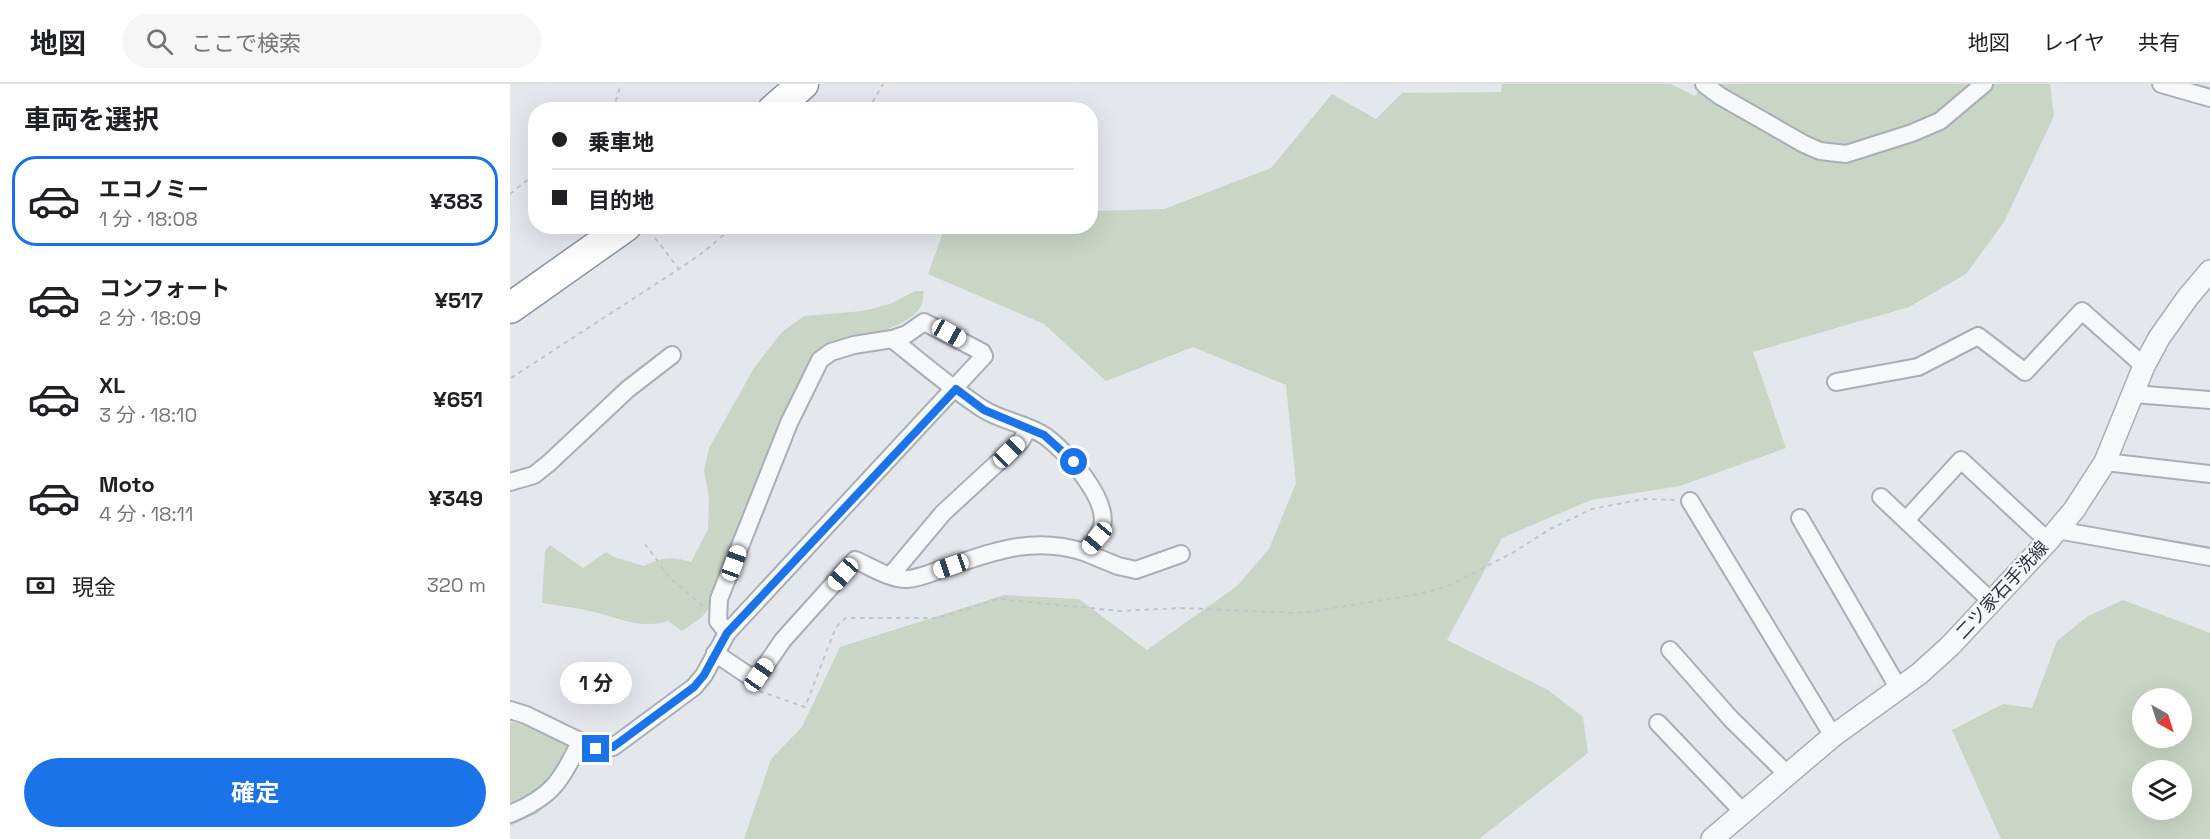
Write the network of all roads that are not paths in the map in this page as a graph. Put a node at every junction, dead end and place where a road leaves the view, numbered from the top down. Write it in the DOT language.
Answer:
graph roads {
  1 [pos="803,84"];
  2 [pos="1704,84"];
  3 [pos="1984,84"];
  4 [pos="2161,84"];
  5 [pos="2210,98"];
  6 [pos="782,102"];
  7 [pos="615,234"];
  8 [pos="2210,271"];
  9 [pos="510,308"];
  10 [pos="892,339"];
  11 [pos="672,355"];
  12 [pos="2144,366"];
  13 [pos="1836,382"];
  14 [pos="956,389"];
  15 [pos="2133,394"];
  16 [pos="2210,400"];
  17 [pos="1028,428"];
  18 [pos="2105,462"];
  19 [pos="2210,474"];
  20 [pos="510,482"];
  21 [pos="1881,497"];
  22 [pos="1690,501"];
  23 [pos="1800,518"];
  24 [pos="1906,520"];
  25 [pos="2053,536"];
  26 [pos="1084,552"];
  27 [pos="1181,554"];
  28 [pos="2210,557"];
  29 [pos="891,575"];
  30 [pos="1992,602"];
  31 [pos="723,627"];
  32 [pos="1670,650"];
  33 [pos="715,653"];
  34 [pos="1899,688"];
  35 [pos="510,710"];
  36 [pos="1658,723"];
  37 [pos="1833,736"];
  38 [pos="580,742"];
  39 [pos="1787,774"];
  40 [pos="1743,812"];
  41 [pos="510,814"];
  42 [pos="1712,839"];
  1 -- 6 [label="highway"];
  2 -- 3 [label="street"];
  4 -- 5 [label="street"];
  7 -- 9 [label="highway"];
  8 -- 12 [label="street, 二ツ家石手洗線"];
  10 -- 14 [label="street"];
  10 -- 14 [label="street"];
  10 -- 31 [label="street"];
  11 -- 20 [label="street"];
  12 -- 13 [label="street"];
  12 -- 15 [label="street, 二ツ家石手洗線"];
  14 -- 17 [label="street"];
  14 -- 31 [label="street"];
  15 -- 16 [label="street"];
  15 -- 18 [label="street, 二ツ家石手洗線"];
  17 -- 26 [label="street"];
  17 -- 29 [label="street"];
  18 -- 19 [label="street"];
  18 -- 25 [label="street, 二ツ家石手洗線"];
  21 -- 24 [label="street"];
  22 -- 37 [label="street"];
  23 -- 34 [label="street"];
  24 -- 25 [label="street"];
  24 -- 30 [label="street"];
  25 -- 28 [label="street"];
  25 -- 30 [label="street, 二ツ家石手洗線"];
  26 -- 27 [label="street"];
  26 -- 29 [label="street"];
  29 -- 33 [label="street"];
  30 -- 34 [label="street, 二ツ家石手洗線"];
  31 -- 33 [label="street"];
  32 -- 39 [label="street"];
  33 -- 38 [label="street"];
  34 -- 37 [label="street, 二ツ家石手洗線"];
  35 -- 38 [label="street"];
  36 -- 40 [label="street"];
  37 -- 39 [label="street, 二ツ家石手洗線"];
  38 -- 41 [label="street"];
  39 -- 40 [label="street, 二ツ家石手洗線"];
  40 -- 42 [label="street, 二ツ家石手洗線"];
}
